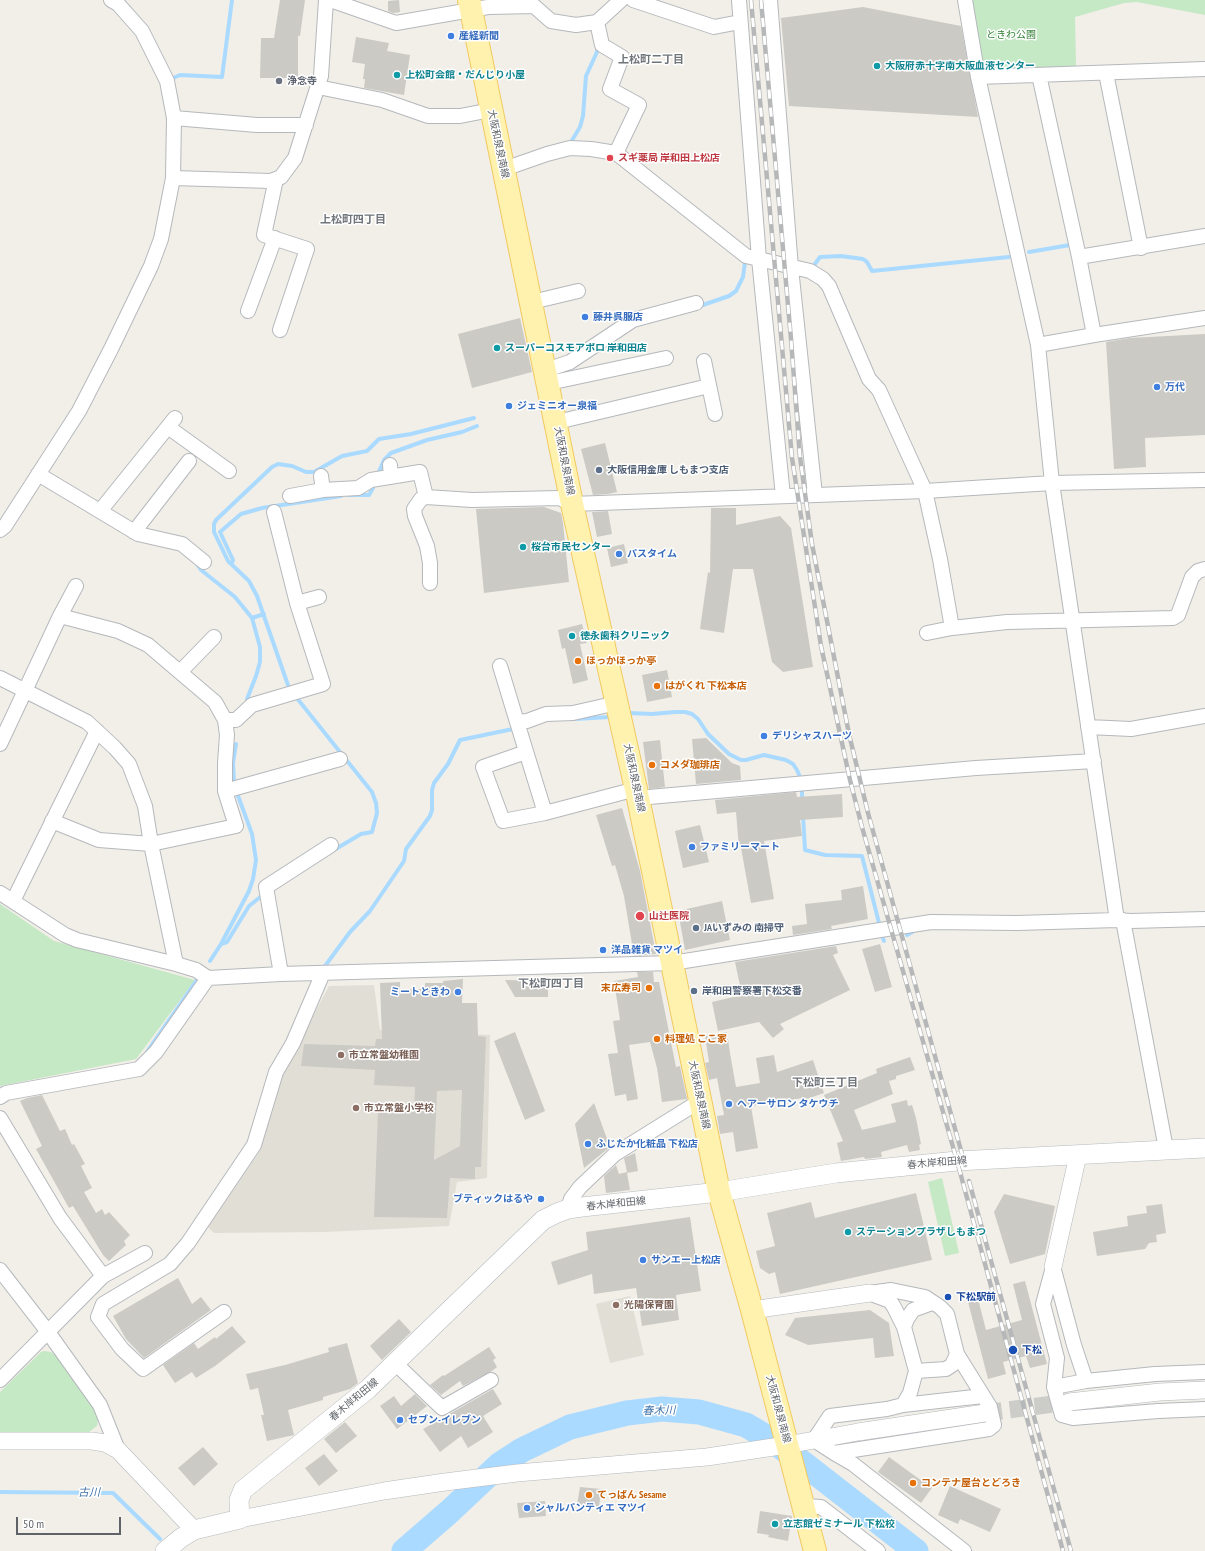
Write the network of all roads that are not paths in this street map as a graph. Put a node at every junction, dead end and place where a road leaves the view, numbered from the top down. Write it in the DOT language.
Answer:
graph roads {
  1 [pos="111,0"];
  2 [pos="326,0"];
  3 [pos="330,0"];
  4 [pos="621,0"];
  5 [pos="633,0"];
  6 [pos="739,0"];
  7 [pos="770,0"];
  8 [pos="965,0"];
  9 [pos="470,5"];
  10 [pos="543,6"];
  11 [pos="597,22"];
  12 [pos="740,22"];
  13 [pos="1205,69"];
  14 [pos="1106,73"];
  15 [pos="1039,75"];
  16 [pos="978,77"];
  17 [pos="318,87"];
  18 [pos="491,110"];
  19 [pos="174,118"];
  20 [pos="306,125"];
  21 [pos="616,153"];
  22 [pos="504,170"];
  23 [pos="173,178"];
  24 [pos="276,179"];
  25 [pos="1205,236"];
  26 [pos="275,238"];
  27 [pos="1140,248"];
  28 [pos="1079,257"];
  29 [pos="759,260"];
  30 [pos="791,268"];
  31 [pos="578,292"];
  32 [pos="532,302"];
  33 [pos="696,303"];
  34 [pos="248,311"];
  35 [pos="1205,318"];
  36 [pos="280,330"];
  37 [pos="1094,335"];
  38 [pos="1038,345"];
  39 [pos="666,358"];
  40 [pos="704,361"];
  41 [pos="547,377"];
  42 [pos="709,386"];
  43 [pos="715,414"];
  44 [pos="557,422"];
  45 [pos="189,461"];
  46 [pos="229,471"];
  47 [pos="38,474"];
  48 [pos="1205,480"];
  49 [pos="1052,484"];
  50 [pos="925,491"];
  51 [pos="815,495"];
  52 [pos="290,496"];
  53 [pos="783,496"];
  54 [pos="426,497"];
  55 [pos="572,504"];
  56 [pos="100,511"];
  57 [pos="274,512"];
  58 [pos="0,530"];
  59 [pos="134,532"];
  60 [pos="204,562"];
  61 [pos="1205,569"];
  62 [pos="430,583"];
  63 [pos="76,586"];
  64 [pos="318,598"];
  65 [pos="297,603"];
  66 [pos="60,616"];
  67 [pos="1073,619"];
  68 [pos="952,628"];
  69 [pos="927,633"];
  70 [pos="214,637"];
  71 [pos="500,666"];
  72 [pos="180,672"];
  73 [pos="0,678"];
  74 [pos="25,690"];
  75 [pos="617,703"];
  76 [pos="1205,716"];
  77 [pos="225,720"];
  78 [pos="517,722"];
  79 [pos="1088,727"];
  80 [pos="97,731"];
  81 [pos="0,744"];
  82 [pos="526,752"];
  83 [pos="340,759"];
  84 [pos="1094,761"];
  85 [pos="226,791"];
  86 [pos="637,793"];
  87 [pos="545,813"];
  88 [pos="52,821"];
  89 [pos="151,844"];
  90 [pos="331,845"];
  91 [pos="0,894"];
  92 [pos="13,901"];
  93 [pos="1205,919"];
  94 [pos="1120,920"];
  95 [pos="672,963"];
  96 [pos="176,964"];
  97 [pos="324,973"];
  98 [pos="281,974"];
  99 [pos="208,978"];
  100 [pos="0,1097"];
  101 [pos="700,1101"];
  102 [pos="0,1118"];
  103 [pos="1205,1148"];
  104 [pos="1166,1149"];
  105 [pos="1078,1155"];
  106 [pos="719,1192"];
  107 [pos="568,1209"];
  108 [pos="144,1253"];
  109 [pos="1053,1267"];
  110 [pos="0,1270"];
  111 [pos="104,1276"];
  112 [pos="90,1290"];
  113 [pos="870,1293"];
  114 [pos="1062,1301"];
  115 [pos="932,1303"];
  116 [pos="103,1304"];
  117 [pos="1043,1304"];
  118 [pos="752,1310"];
  119 [pos="224,1312"];
  120 [pos="904,1327"];
  121 [pos="48,1332"];
  122 [pos="1074,1345"];
  123 [pos="1055,1349"];
  124 [pos="957,1354"];
  125 [pos="396,1364"];
  126 [pos="916,1371"];
  127 [pos="1205,1372"];
  128 [pos="0,1380"];
  129 [pos="491,1380"];
  130 [pos="1086,1381"];
  131 [pos="1054,1387"];
  132 [pos="1205,1390"];
  133 [pos="983,1396"];
  134 [pos="1069,1402"];
  135 [pos="904,1404"];
  136 [pos="1205,1409"];
  137 [pos="985,1413"];
  138 [pos="798,1438"];
  139 [pos="0,1442"];
  140 [pos="118,1450"];
  141 [pos="834,1453"];
  142 [pos="802,1499"];
  143 [pos="240,1519"];
  144 [pos="194,1530"];
  145 [pos="165,1551"];
  146 [pos="816,1551"];
  147 [pos="878,1551"];
  148 [pos="964,1551"];
  1 -- 19 [label="street"];
  2 -- 17 [label="street"];
  3 -- 9 [label="street"];
  4 -- 11 [label="street"];
  5 -- 12 [label="street"];
  6 -- 12 [label="street"];
  7 -- 30 [label="street"];
  8 -- 16 [label="street"];
  9 -- 10 [label="street"];
  9 -- 18 [label="main road, 大阪和泉泉南線"];
  10 -- 11 [label="street"];
  11 -- 21 [label="street"];
  12 -- 29 [label="street"];
  13 -- 14 [label="street"];
  14 -- 15 [label="street"];
  14 -- 27 [label="street"];
  15 -- 16 [label="street"];
  15 -- 28 [label="street"];
  16 -- 38 [label="street"];
  17 -- 18 [label="street"];
  17 -- 20 [label="street"];
  18 -- 22 [label="main road, 大阪和泉泉南線"];
  19 -- 20 [label="street"];
  19 -- 23 [label="street"];
  20 -- 24 [label="street"];
  21 -- 22 [label="street"];
  21 -- 29 [label="street"];
  22 -- 32 [label="main road, 大阪和泉泉南線"];
  23 -- 24 [label="street"];
  23 -- 47 [label="street"];
  24 -- 26 [label="street"];
  25 -- 27 [label="street"];
  26 -- 34 [label="street"];
  26 -- 36 [label="street"];
  27 -- 28 [label="street"];
  28 -- 37 [label="street"];
  29 -- 30 [label="street"];
  29 -- 53 [label="street"];
  30 -- 50 [label="street"];
  30 -- 51 [label="street"];
  31 -- 32 [label="street"];
  32 -- 41 [label="main road, 大阪和泉泉南線"];
  33 -- 41 [label="street"];
  35 -- 37 [label="street"];
  37 -- 38 [label="street"];
  38 -- 49 [label="street"];
  39 -- 41 [label="street"];
  40 -- 42 [label="street"];
  41 -- 44 [label="main road, 大阪和泉泉南線"];
  42 -- 43 [label="street"];
  42 -- 44 [label="street"];
  44 -- 55 [label="main road, 大阪和泉泉南線"];
  45 -- 59 [label="street"];
  46 -- 56 [label="street"];
  47 -- 56 [label="street"];
  47 -- 58 [label="street"];
  48 -- 49 [label="street"];
  49 -- 50 [label="street"];
  49 -- 67 [label="street"];
  50 -- 51 [label="street"];
  50 -- 68 [label="street"];
  51 -- 53 [label="street"];
  52 -- 54 [label="street"];
  53 -- 55 [label="street"];
  54 -- 55 [label="street"];
  54 -- 62 [label="street"];
  55 -- 75 [label="main road, 大阪和泉泉南線"];
  56 -- 59 [label="street"];
  57 -- 65 [label="street"];
  59 -- 60 [label="street"];
  61 -- 67 [label="street"];
  63 -- 66 [label="street"];
  64 -- 65 [label="street"];
  65 -- 77 [label="street"];
  66 -- 72 [label="street"];
  66 -- 74 [label="street"];
  67 -- 68 [label="street"];
  67 -- 79 [label="street"];
  68 -- 69 [label="street"];
  70 -- 72 [label="street"];
  71 -- 78 [label="street"];
  72 -- 77 [label="street"];
  73 -- 74 [label="street"];
  74 -- 80 [label="street"];
  74 -- 81 [label="street"];
  75 -- 78 [label="street"];
  75 -- 86 [label="main road, 大阪和泉泉南線"];
  76 -- 79 [label="street"];
  77 -- 85 [label="street"];
  78 -- 82 [label="street"];
  79 -- 84 [label="street"];
  80 -- 88 [label="street"];
  80 -- 89 [label="street"];
  82 -- 87 [label="street"];
  82 -- 87 [label="street"];
  83 -- 85 [label="street"];
  84 -- 86 [label="street"];
  84 -- 94 [label="street"];
  85 -- 89 [label="street"];
  86 -- 87 [label="street"];
  86 -- 95 [label="main road, 大阪和泉泉南線"];
  88 -- 89 [label="street"];
  88 -- 92 [label="street"];
  89 -- 96 [label="street"];
  90 -- 98 [label="street"];
  91 -- 92 [label="street"];
  92 -- 96 [label="street"];
  93 -- 94 [label="street"];
  94 -- 95 [label="street"];
  94 -- 104 [label="street"];
  95 -- 97 [label="street"];
  95 -- 101 [label="main road, 大阪和泉泉南線"];
  96 -- 99 [label="street"];
  97 -- 98 [label="street"];
  97 -- 116 [label="street"];
  98 -- 99 [label="street"];
  99 -- 100 [label="street"];
  101 -- 106 [label="main road, 大阪和泉泉南線"];
  101 -- 107 [label="street"];
  102 -- 111 [label="street"];
  103 -- 104 [label="main road, 春木岸和田線"];
  104 -- 105 [label="main road, 春木岸和田線"];
  105 -- 106 [label="main road, 春木岸和田線"];
  105 -- 109 [label="street"];
  106 -- 107 [label="main road, 春木岸和田線"];
  106 -- 118 [label="main road, 大阪和泉泉南線"];
  107 -- 125 [label="main road, 春木岸和田線"];
  108 -- 111 [label="street"];
  109 -- 114 [label="street"];
  109 -- 117 [label="street"];
  110 -- 121 [label="street"];
  111 -- 112 [label="street"];
  112 -- 116 [label="street"];
  112 -- 121 [label="street"];
  113 -- 115 [label="street"];
  113 -- 118 [label="street"];
  113 -- 120 [label="street"];
  114 -- 117 [label="street"];
  114 -- 122 [label="street"];
  115 -- 120 [label="street"];
  115 -- 124 [label="street"];
  116 -- 119 [label="street"];
  117 -- 123 [label="street"];
  118 -- 138 [label="main road, 大阪和泉泉南線"];
  120 -- 126 [label="street"];
  121 -- 128 [label="street"];
  121 -- 140 [label="street"];
  122 -- 123 [label="street"];
  122 -- 130 [label="street"];
  123 -- 131 [label="street"];
  124 -- 126 [label="street"];
  124 -- 133 [label="street"];
  125 -- 129 [label="street"];
  125 -- 143 [label="main road, 春木岸和田線"];
  126 -- 135 [label="street"];
  127 -- 130 [label="street"];
  130 -- 131 [label="street"];
  131 -- 136 [label="street"];
  132 -- 134 [label="street"];
  133 -- 135 [label="street"];
  133 -- 141 [label="street"];
  135 -- 138 [label="street"];
  137 -- 138 [label="street"];
  138 -- 141 [label="street"];
  138 -- 142 [label="main road, 大阪和泉泉南線"];
  138 -- 143 [label="street"];
  139 -- 140 [label="street"];
  140 -- 144 [label="street"];
  141 -- 148 [label="street"];
  142 -- 146 [label="main road, 大阪和泉泉南線"];
  142 -- 147 [label="street"];
  143 -- 144 [label="main road"];
  144 -- 145 [label="main road"];
}
